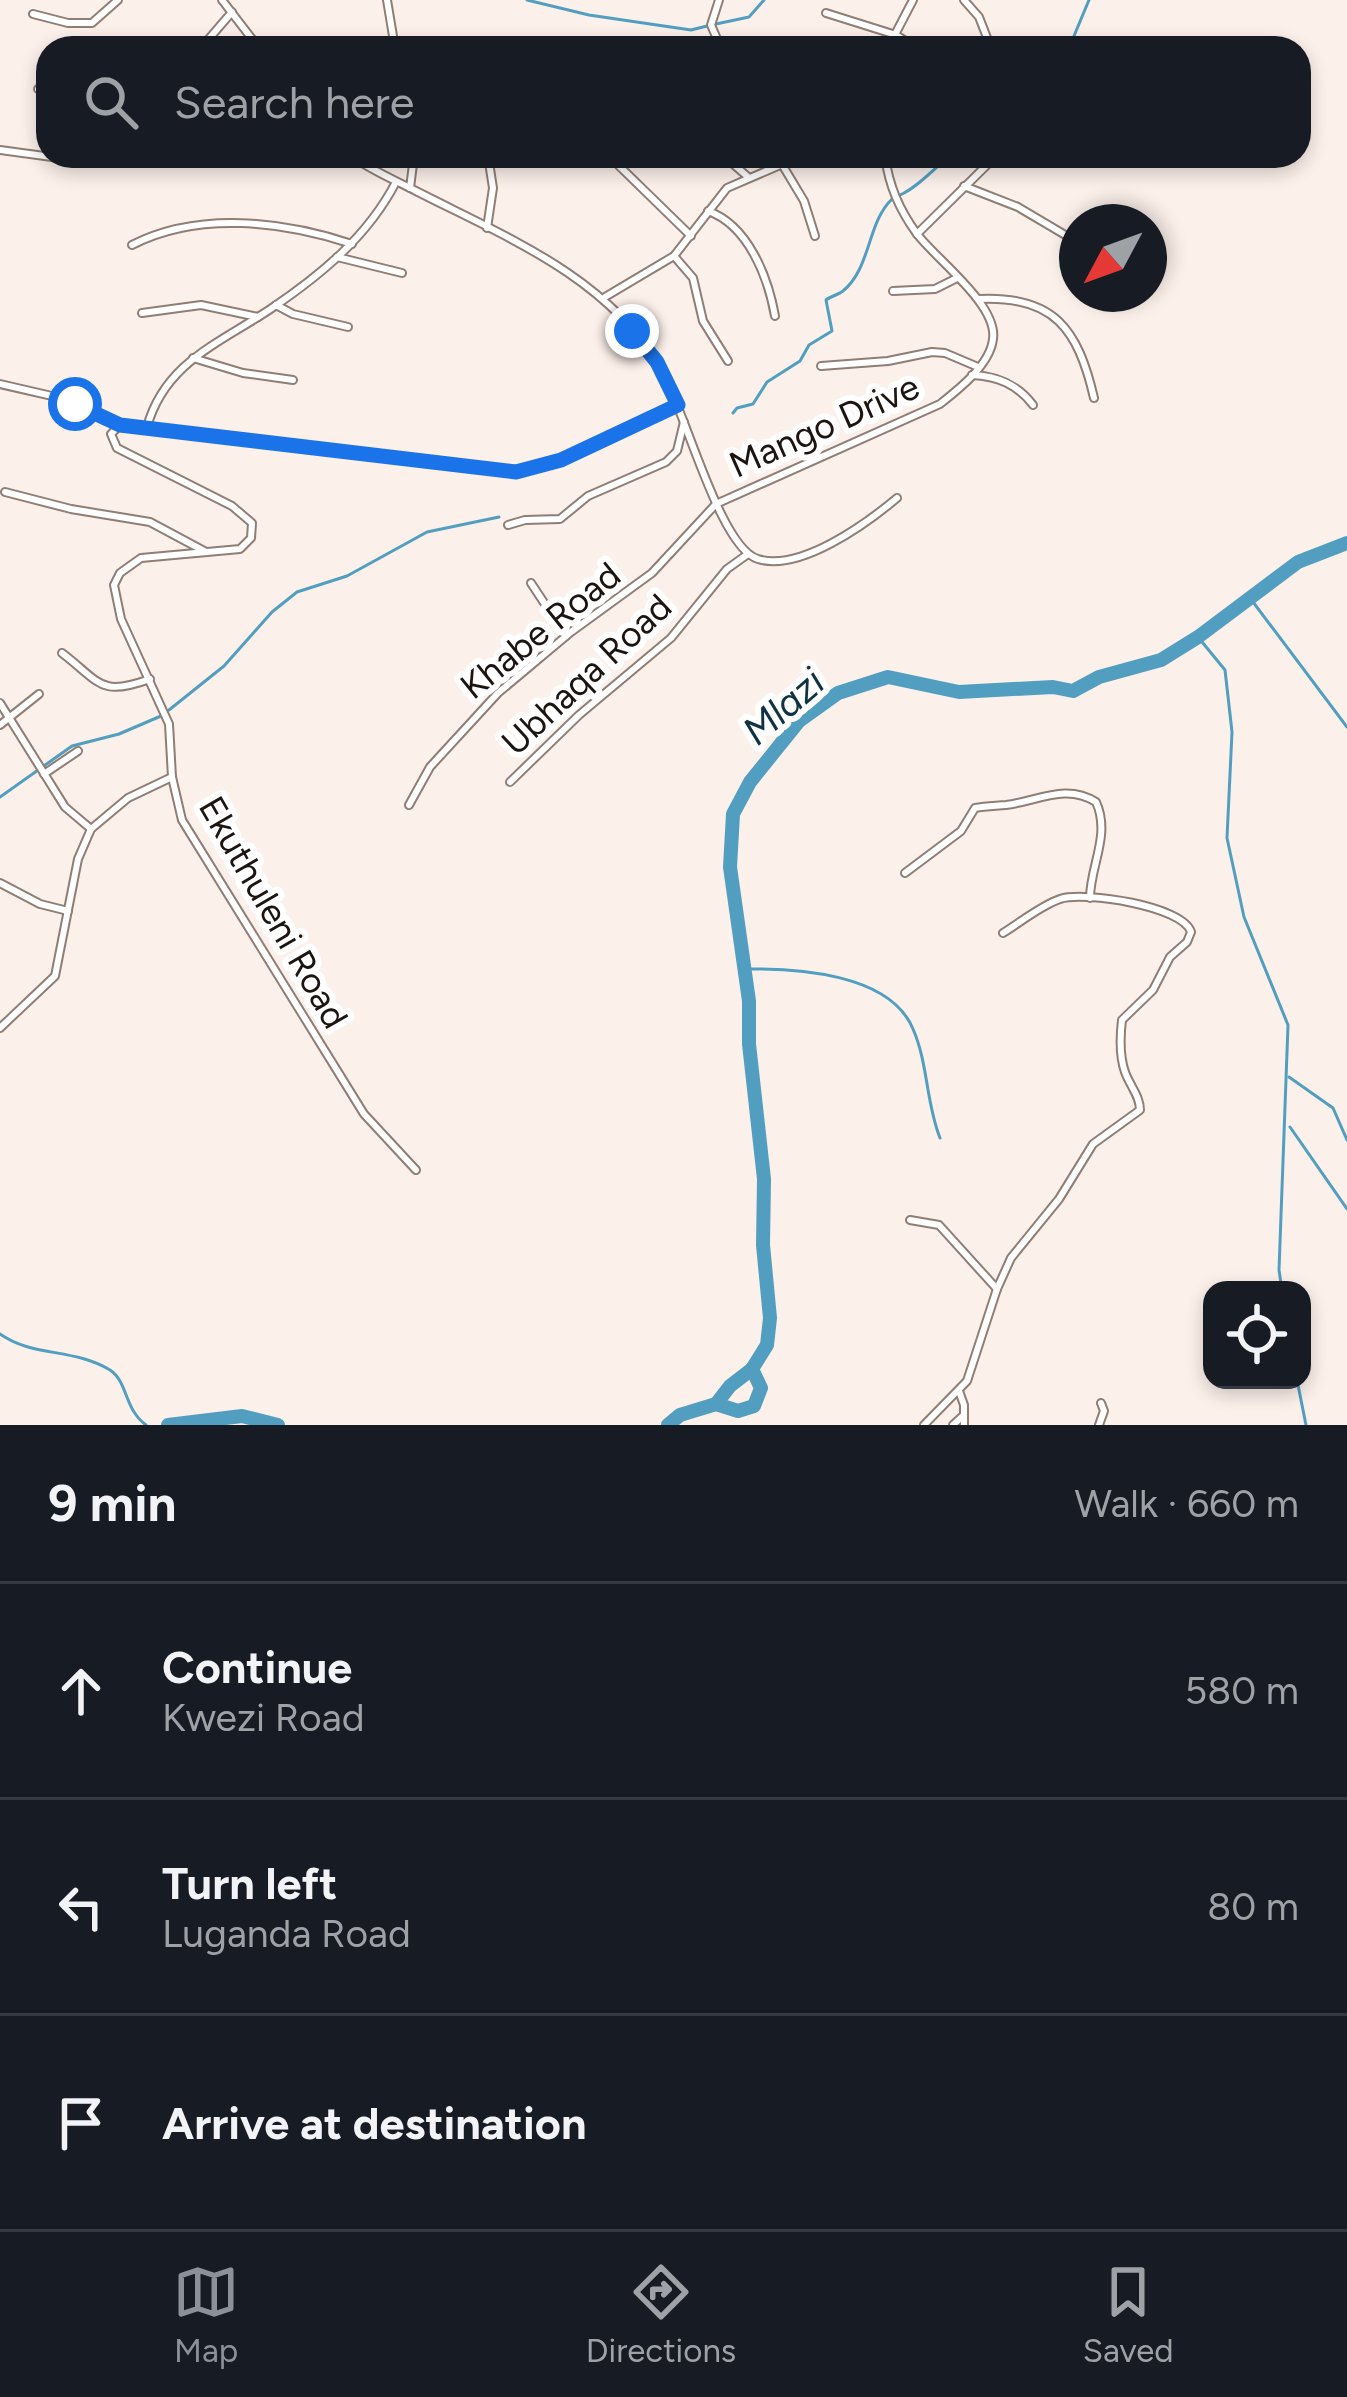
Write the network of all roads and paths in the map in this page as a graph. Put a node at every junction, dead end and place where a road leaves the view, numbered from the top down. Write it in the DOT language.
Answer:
graph roads {
  1 [pos="118,0"];
  2 [pos="222,0"];
  3 [pos="387,0"];
  4 [pos="718,0"];
  5 [pos="914,0"];
  6 [pos="964,0"];
  7 [pos="232,12"];
  8 [pos="33,14"];
  9 [pos="826,14"];
  10 [pos="896,35"];
  11 [pos="211,36"];
  12 [pos="250,36"];
  13 [pos="393,36"];
  14 [pos="716,36"];
  15 [pos="986,36"];
  16 [pos="0,150"];
  17 [pos="36,152"];
  18 [pos="372,168"];
  19 [pos="412,168"];
  20 [pos="490,168"];
  21 [pos="621,168"];
  22 [pos="738,168"];
  23 [pos="777,168"];
  24 [pos="784,168"];
  25 [pos="888,168"];
  26 [pos="984,168"];
  27 [pos="748,177"];
  28 [pos="396,182"];
  29 [pos="964,187"];
  30 [pos="410,188"];
  31 [pos="708,211"];
  32 [pos="487,228"];
  33 [pos="1059,231"];
  34 [pos="917,234"];
  35 [pos="691,236"];
  36 [pos="815,236"];
  37 [pos="352,244"];
  38 [pos="132,245"];
  39 [pos="674,256"];
  40 [pos="337,257"];
  41 [pos="402,273"];
  42 [pos="958,278"];
  43 [pos="893,290"];
  44 [pos="603,298"];
  45 [pos="978,298"];
  46 [pos="276,305"];
  47 [pos="142,313"];
  48 [pos="776,316"];
  49 [pos="258,317"];
  50 [pos="348,327"];
  51 [pos="193,358"];
  52 [pos="728,361"];
  53 [pos="820,366"];
  54 [pos="978,367"];
  55 [pos="972,375"];
  56 [pos="293,380"];
  57 [pos="0,384"];
  58 [pos="1094,398"];
  59 [pos="678,405"];
  60 [pos="1033,405"];
  61 [pos="684,422"];
  62 [pos="120,425"];
  63 [pos="147,427"];
  64 [pos="5,492"];
  65 [pos="896,498"];
  66 [pos="716,504"];
  67 [pos="508,525"];
  68 [pos="210,553"];
  69 [pos="748,554"];
  70 [pos="531,583"];
  71 [pos="566,636"];
  72 [pos="62,653"];
  73 [pos="150,679"];
  74 [pos="39,694"];
  75 [pos="0,703"];
  76 [pos="9,716"];
  77 [pos="0,725"];
  78 [pos="78,751"];
  79 [pos="44,774"];
  80 [pos="172,776"];
  81 [pos="510,782"];
  82 [pos="409,805"];
  83 [pos="91,829"];
  84 [pos="905,873"];
  85 [pos="0,883"];
  86 [pos="1090,898"];
  87 [pos="68,911"];
  88 [pos="1003,933"];
  89 [pos="0,1028"];
  90 [pos="416,1170"];
  91 [pos="910,1220"];
  92 [pos="997,1289"];
  93 [pos="959,1391"];
  94 [pos="1101,1403"];
  95 [pos="964,1415"];
  96 [pos="924,1425"];
  97 [pos="953,1425"];
  98 [pos="964,1425"];
  99 [pos="1100,1425"];
  1 -- 8 [label="street"];
  2 -- 7 [label="street"];
  3 -- 13 [label="street"];
  4 -- 14 [label="street"];
  5 -- 10 [label="street"];
  6 -- 15 [label="street"];
  7 -- 11 [label="street"];
  7 -- 12 [label="street"];
  9 -- 10 [label="street"];
  16 -- 17 [label="street"];
  18 -- 28 [label="street"];
  19 -- 30 [label="street"];
  20 -- 32 [label="street"];
  21 -- 35 [label="street"];
  22 -- 27 [label="street"];
  23 -- 27 [label="street"];
  24 -- 36 [label="street"];
  25 -- 34 [label="street"];
  26 -- 29 [label="street"];
  27 -- 31 [label="street"];
  28 -- 30 [label="street"];
  28 -- 37 [label="street"];
  29 -- 33 [label="street"];
  29 -- 34 [label="street"];
  30 -- 32 [label="street"];
  31 -- 35 [label="street"];
  31 -- 48 [label="street"];
  32 -- 44 [label="street"];
  34 -- 42 [label="street"];
  35 -- 39 [label="street"];
  37 -- 38 [label="street"];
  37 -- 40 [label="street"];
  39 -- 44 [label="street"];
  39 -- 52 [label="street"];
  40 -- 41 [label="street"];
  40 -- 46 [label="street"];
  42 -- 43 [label="street"];
  42 -- 45 [label="street"];
  44 -- 59 [label="street"];
  45 -- 54 [label="street, Mango Drive"];
  45 -- 58 [label="street"];
  46 -- 49 [label="street"];
  46 -- 50 [label="street"];
  47 -- 49 [label="street"];
  49 -- 51 [label="street"];
  51 -- 56 [label="street"];
  51 -- 63 [label="street"];
  53 -- 54 [label="street"];
  54 -- 55 [label="street, Mango Drive"];
  55 -- 60 [label="street"];
  55 -- 66 [label="street, Mango Drive"];
  57 -- 62 [label="street"];
  59 -- 61 [label="street"];
  59 -- 63 [label="street"];
  61 -- 66 [label="street"];
  61 -- 67 [label="street"];
  62 -- 63 [label="street"];
  62 -- 68 [label="street"];
  64 -- 68 [label="street"];
  65 -- 69 [label="street"];
  66 -- 69 [label="street"];
  66 -- 71 [label="street, Khabe Road"];
  68 -- 73 [label="street, Ekuthuleni Road"];
  69 -- 81 [label="street, Ubhaqa Road"];
  70 -- 71 [label="street"];
  71 -- 82 [label="street, Khabe Road"];
  72 -- 73 [label="street"];
  73 -- 80 [label="street, Ekuthuleni Road"];
  74 -- 76 [label="street"];
  75 -- 76 [label="street"];
  76 -- 77 [label="street"];
  76 -- 79 [label="street"];
  78 -- 79 [label="street"];
  79 -- 83 [label="street"];
  80 -- 83 [label="street"];
  80 -- 90 [label="street, Ekuthuleni Road"];
  83 -- 87 [label="street"];
  84 -- 86 [label="street"];
  85 -- 87 [label="street"];
  86 -- 88 [label="street"];
  86 -- 92 [label="street"];
  87 -- 89 [label="street"];
  91 -- 92 [label="street"];
  92 -- 93 [label="street"];
  93 -- 95 [label="street"];
  93 -- 96 [label="street"];
  94 -- 99 [label="street"];
  95 -- 97 [label="street"];
  95 -- 98 [label="street"];
}
